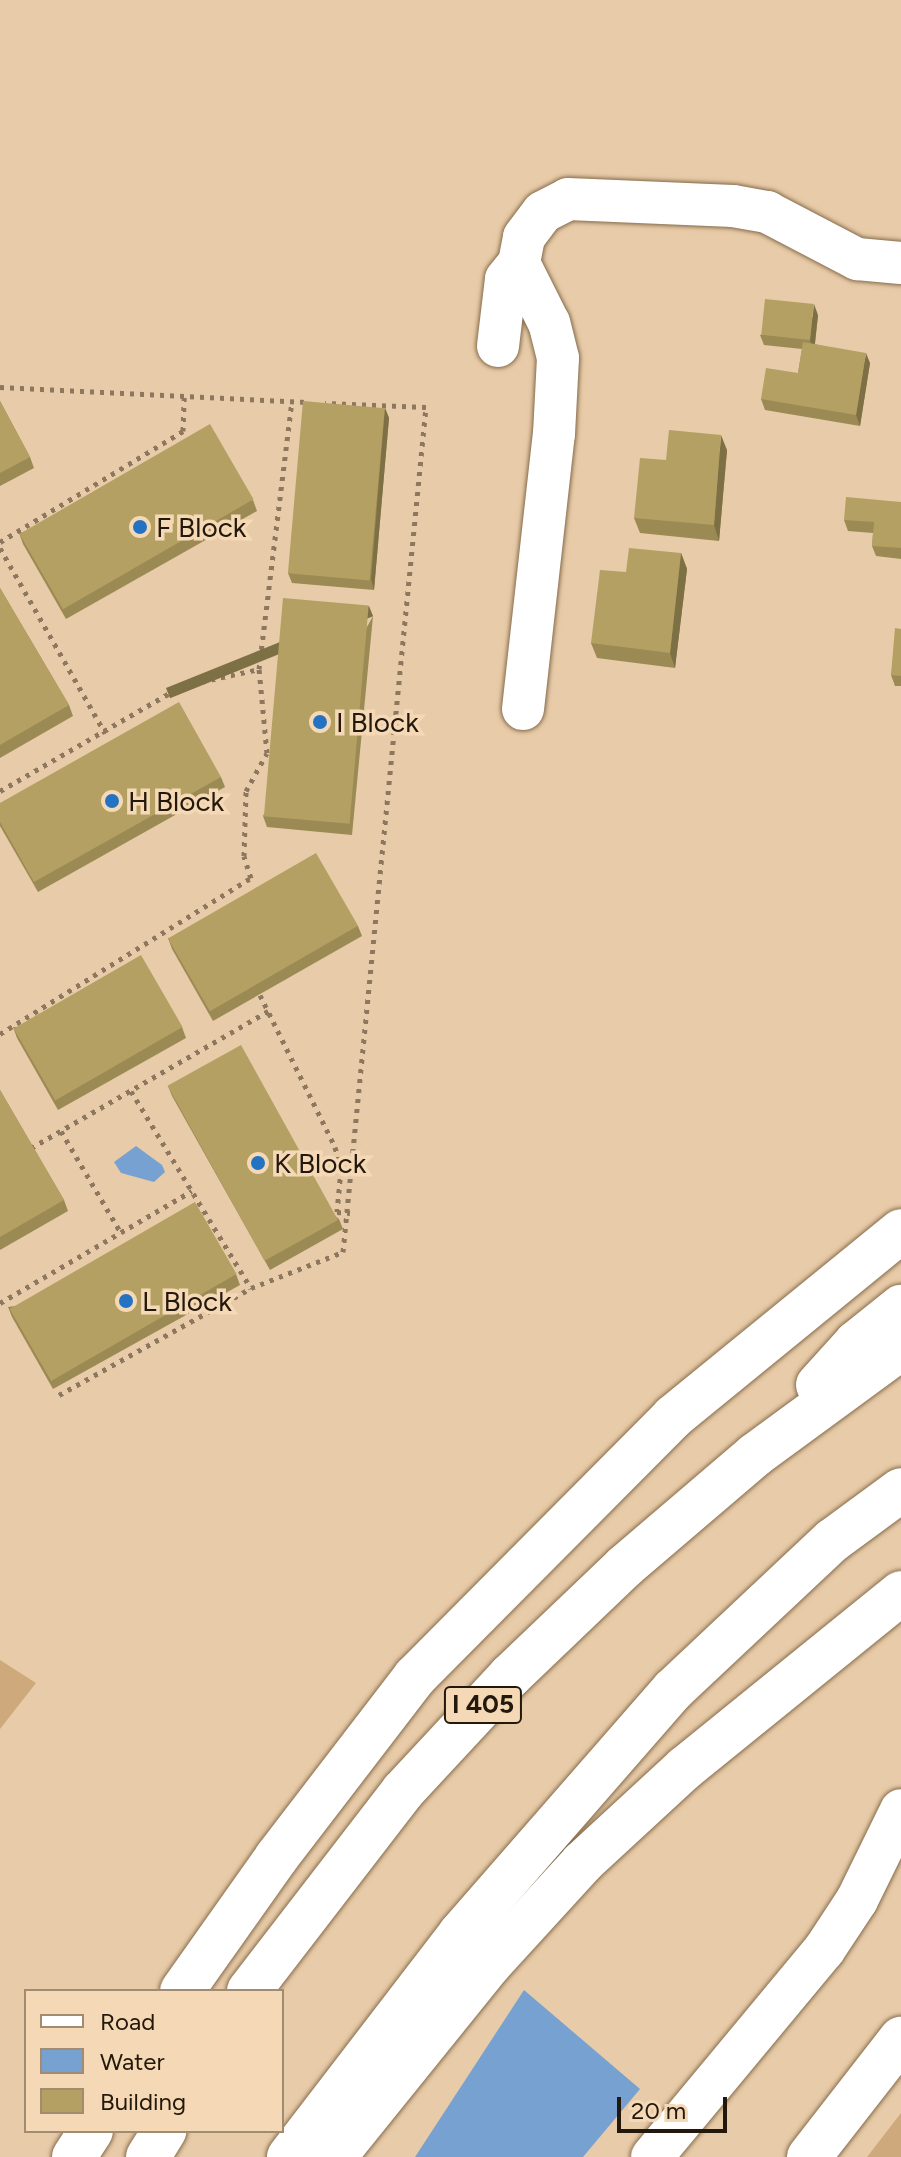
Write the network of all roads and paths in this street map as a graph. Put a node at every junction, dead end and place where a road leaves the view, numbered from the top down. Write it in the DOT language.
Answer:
graph roads {
  1 [pos="519,263"];
  2 [pos="901,263"];
  3 [pos="498,346"];
  4 [pos="0,387"];
  5 [pos="184,396"];
  6 [pos="292,401"];
  7 [pos="0,545"];
  8 [pos="259,669"];
  9 [pos="523,709"];
  10 [pos="105,733"];
  11 [pos="0,791"];
  12 [pos="260,995"];
  13 [pos="268,1011"];
  14 [pos="0,1034"];
  15 [pos="131,1091"];
  16 [pos="61,1131"];
  17 [pos="31,1148"];
  18 [pos="192,1191"];
  19 [pos="350,1213"];
  20 [pos="901,1231"];
  21 [pos="121,1233"];
  22 [pos="251,1288"];
  23 [pos="0,1303"];
  24 [pos="901,1307"];
  25 [pos="901,1348"];
  26 [pos="59,1395"];
  27 [pos="755,1455"];
  28 [pos="901,1490"];
  29 [pos="901,1593"];
  30 [pos="901,1810"];
  31 [pos="183,1989"];
  32 [pos="251,1989"];
  33 [pos="901,2039"];
  34 [pos="90,2133"];
  35 [pos="163,2133"];
  36 [pos="74,2157"];
  37 [pos="148,2157"];
  38 [pos="289,2157"];
  39 [pos="334,2157"];
  40 [pos="652,2157"];
  41 [pos="809,2157"];
  1 -- 2 [label="street"];
  1 -- 3 [label="street"];
  1 -- 9 [label="street"];
  4 -- 5 [label="path"];
  5 -- 6 [label="path"];
  5 -- 7 [label="path"];
  6 -- 8 [label="path"];
  6 -- 19 [label="path"];
  7 -- 10 [label="path"];
  8 -- 10 [label="path"];
  8 -- 14 [label="path"];
  10 -- 11 [label="path"];
  12 -- 13 [label="path"];
  13 -- 15 [label="path"];
  13 -- 19 [label="path"];
  15 -- 16 [label="path"];
  15 -- 18 [label="path"];
  16 -- 17 [label="path"];
  16 -- 21 [label="path"];
  18 -- 21 [label="path"];
  18 -- 22 [label="path"];
  19 -- 22 [label="path"];
  20 -- 31 [label="highway"];
  21 -- 23 [label="path"];
  22 -- 26 [label="path"];
  24 -- 27 [label="highway"];
  25 -- 27 [label="highway, I 405"];
  27 -- 32 [label="highway, I 405"];
  28 -- 38 [label="highway"];
  29 -- 39 [label="highway"];
  30 -- 40 [label="street"];
  33 -- 41 [label="highway"];
  34 -- 36 [label="highway"];
  35 -- 37 [label="highway"];
}
